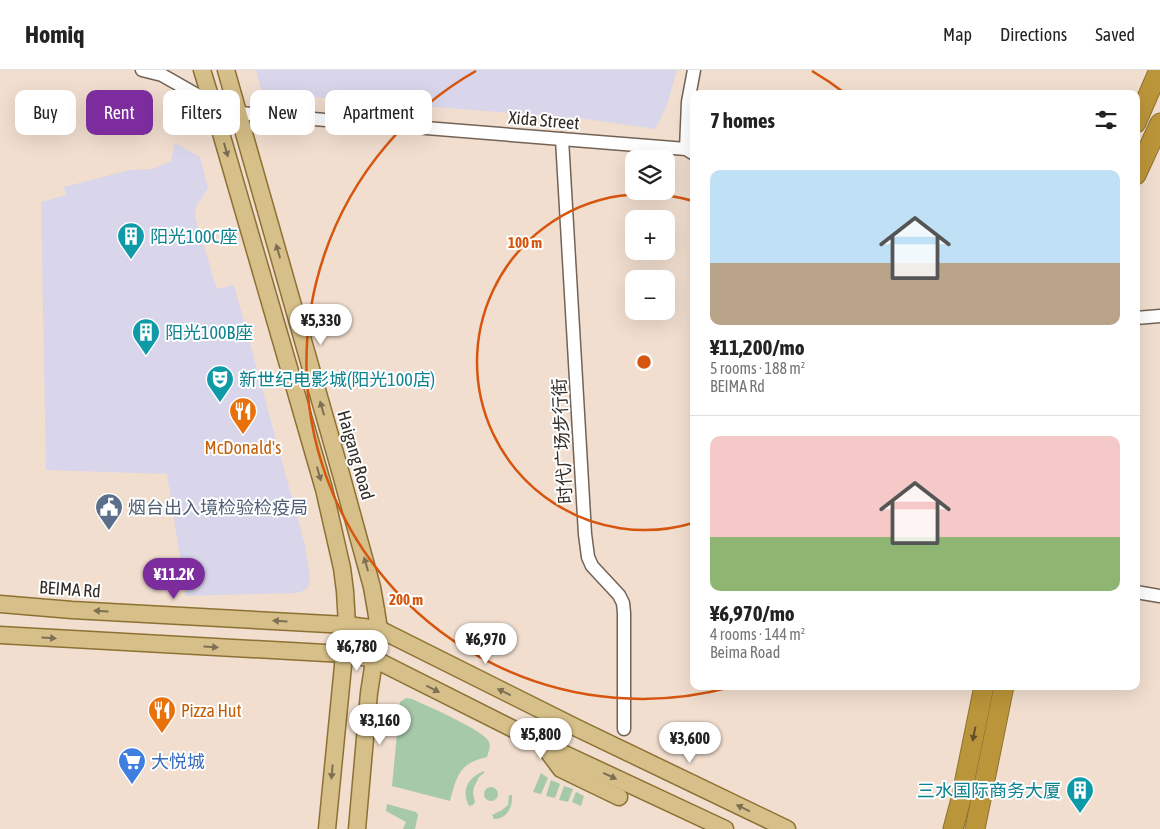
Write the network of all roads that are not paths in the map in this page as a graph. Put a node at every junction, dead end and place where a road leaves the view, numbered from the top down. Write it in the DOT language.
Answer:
graph roads {
  1 [pos="142,70"];
  2 [pos="202,70"];
  3 [pos="226,70"];
  4 [pos="694,70"];
  5 [pos="1159,70"];
  6 [pos="188,90"];
  7 [pos="208,90"];
  8 [pos="232,90"];
  9 [pos="690,90"];
  10 [pos="690,91"];
  11 [pos="240,113"];
  12 [pos="1140,114"];
  13 [pos="240,117"];
  14 [pos="1160,123"];
  15 [pos="221,135"];
  16 [pos="562,139"];
  17 [pos="690,152"];
  18 [pos="1140,166"];
  19 [pos="1160,316"];
  20 [pos="1140,318"];
  21 [pos="1140,593"];
  22 [pos="1160,596"];
  23 [pos="0,604"];
  24 [pos="347,625"];
  25 [pos="379,629"];
  26 [pos="0,635"];
  27 [pos="344,654"];
  28 [pos="374,659"];
  29 [pos="983,690"];
  30 [pos="1003,690"];
  31 [pos="624,730"];
  32 [pos="541,743"];
  33 [pos="619,797"];
  34 [pos="327,829"];
  35 [pos="356,829"];
  36 [pos="725,829"];
  37 [pos="787,829"];
  38 [pos="953,829"];
  39 [pos="975,829"];
  1 -- 6 [label="street, Xida Street"];
  2 -- 7 [label="main road"];
  3 -- 8 [label="main road, Haigang Road"];
  4 -- 9 [label="street"];
  5 -- 12 [label="highway"];
  10 -- 17 [label="street"];
  11 -- 16 [label="street, Xida Street"];
  25 -- 13 [label="main road, Haigang Road, one-way"];
  14 -- 18 [label="highway"];
  15 -- 24 [label="main road, one-way"];
  16 -- 17 [label="street, Xida Street"];
  16 -- 31 [label="street, 时代广场步行街"];
  19 -- 20 [label="street"];
  21 -- 22 [label="street"];
  24 -- 23 [label="main road, BEIMA Rd, one-way"];
  24 -- 25 [label="main road, BEIMA Rd"];
  24 -- 27 [label="main road"];
  25 -- 28 [label="main road, Haigang Road"];
  37 -- 25 [label="main road, BEIMA Rd, one-way"];
  26 -- 27 [label="main road, one-way"];
  27 -- 28 [label="main road"];
  27 -- 34 [label="main road, one-way"];
  28 -- 32 [label="main road, one-way"];
  28 -- 35 [label="main road, Haigang Road"];
  29 -- 38 [label="highway, one-way"];
  30 -- 39 [label="highway"];
  32 -- 33 [label="main road"];
  32 -- 36 [label="main road, one-way"];
}
